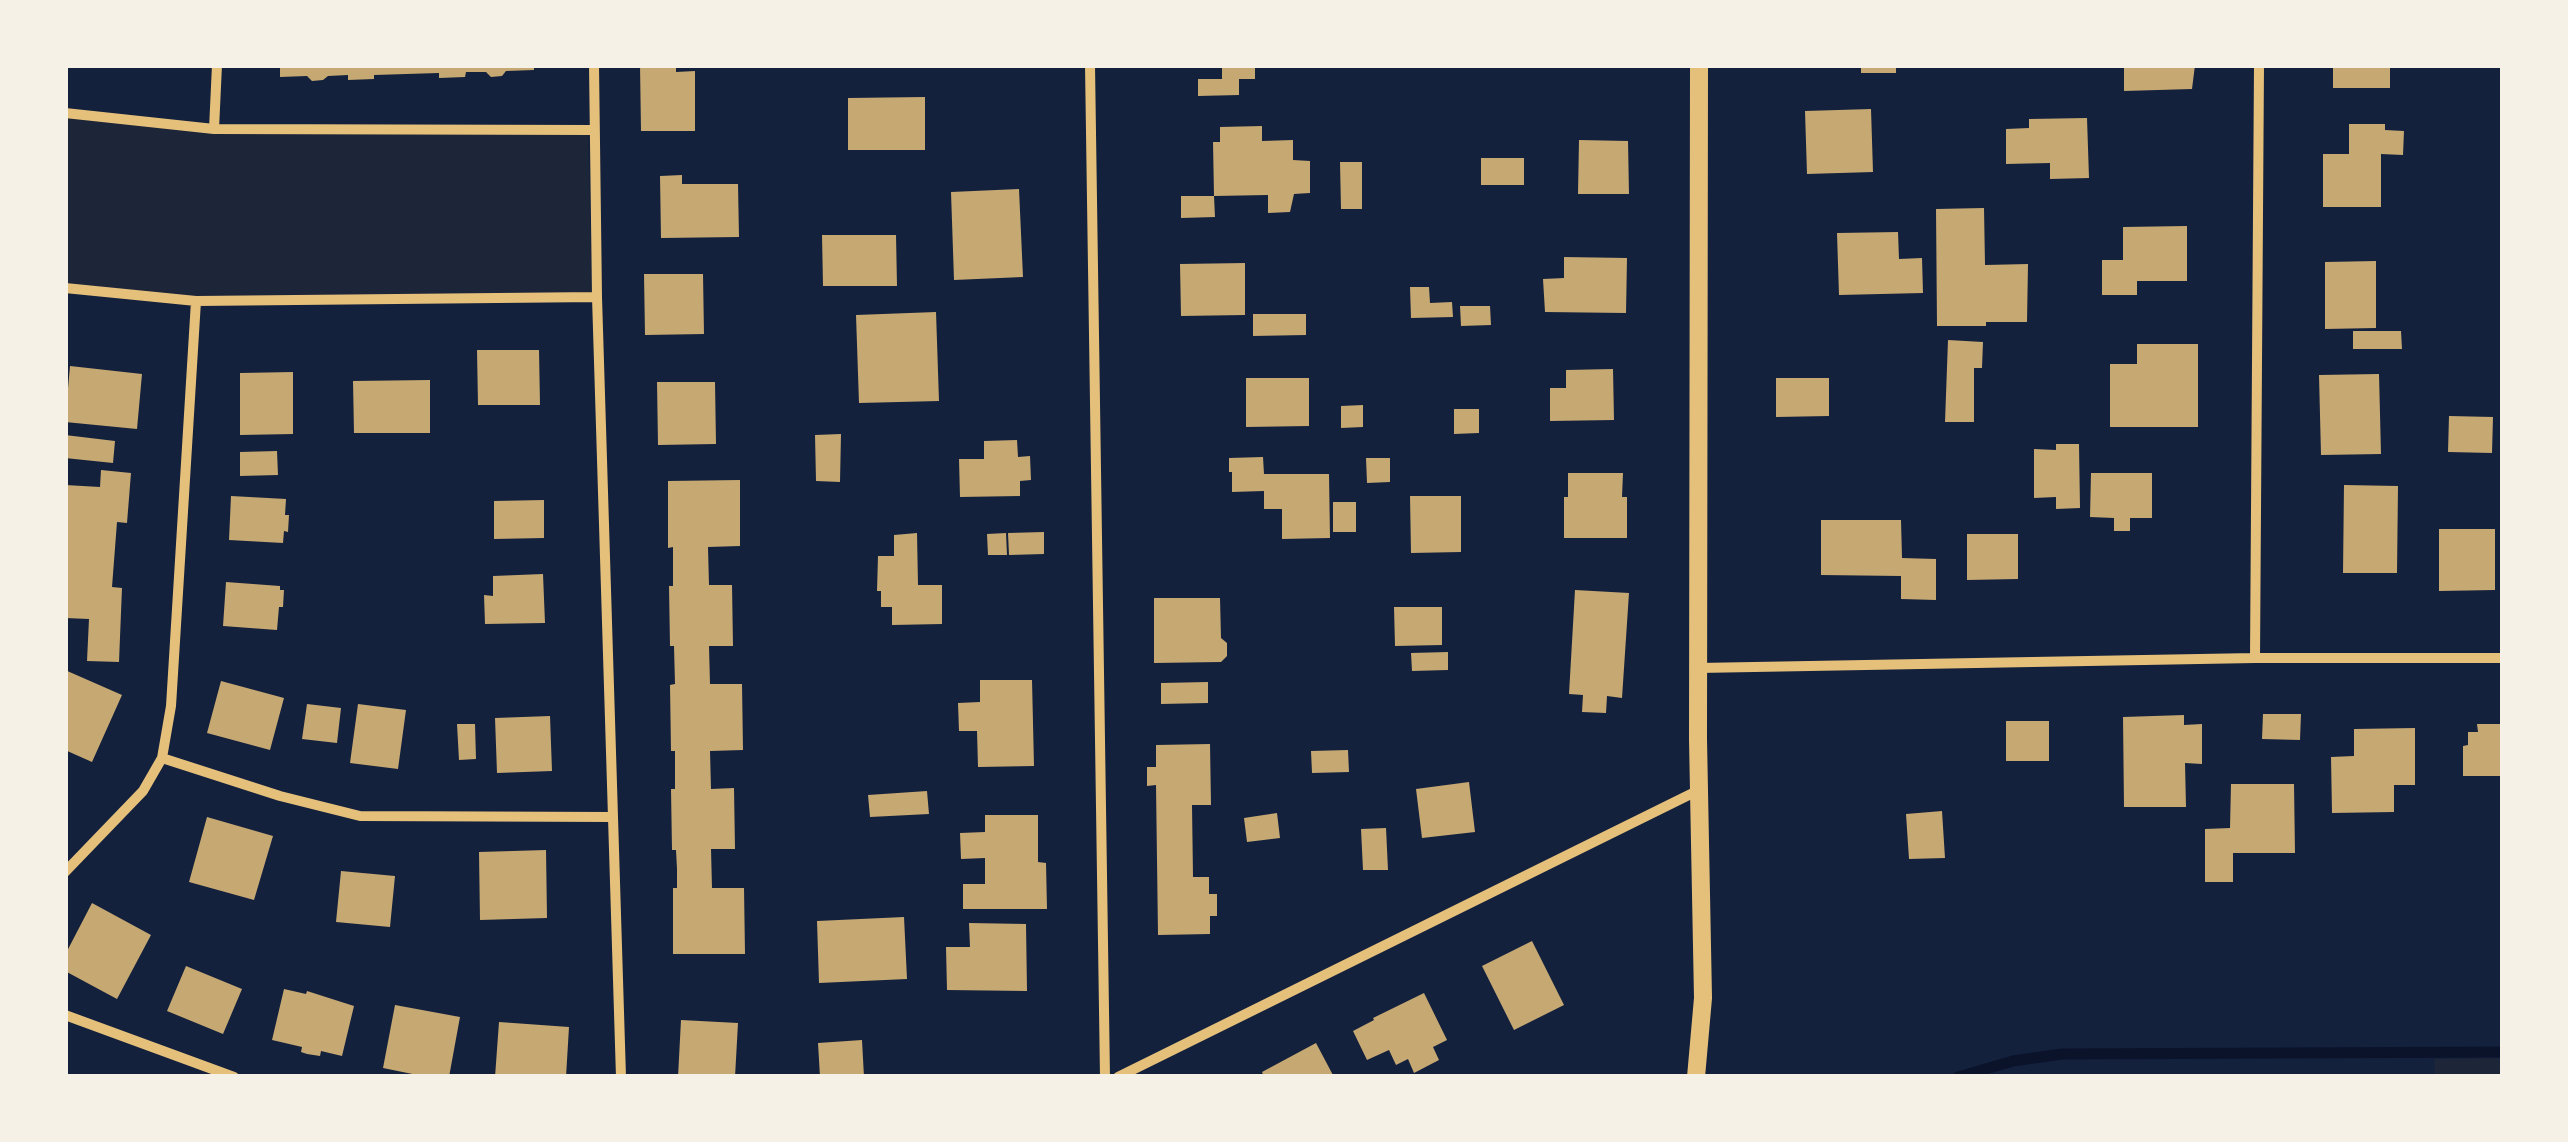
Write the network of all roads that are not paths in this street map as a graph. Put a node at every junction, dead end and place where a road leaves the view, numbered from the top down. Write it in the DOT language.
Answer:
graph roads {
  1 [pos="218,65"];
  2 [pos="594,65"];
  3 [pos="1090,65"];
  4 [pos="1699,65"];
  5 [pos="2260,65"];
  6 [pos="65,113"];
  7 [pos="214,129"];
  8 [pos="594,130"];
  9 [pos="65,288"];
  10 [pos="597,297"];
  11 [pos="196,301"];
  12 [pos="2255,658"];
  13 [pos="2503,658"];
  14 [pos="1698,668"];
  15 [pos="162,758"];
  16 [pos="1699,790"];
  17 [pos="613,817"];
  18 [pos="65,872"];
  19 [pos="65,1015"];
  20 [pos="234,1077"];
  21 [pos="621,1077"];
  22 [pos="1105,1077"];
  23 [pos="1118,1077"];
  24 [pos="1696,1077"];
  1 -- 7 [label="street"];
  2 -- 8 [label="street"];
  3 -- 22 [label="street"];
  4 -- 14 [label="street"];
  5 -- 12 [label="street"];
  6 -- 7 [label="street"];
  7 -- 8 [label="street"];
  8 -- 10 [label="street"];
  9 -- 11 [label="street"];
  10 -- 11 [label="street"];
  10 -- 17 [label="street"];
  11 -- 15 [label="street"];
  12 -- 13 [label="street"];
  12 -- 14 [label="street"];
  14 -- 16 [label="street"];
  15 -- 17 [label="street"];
  15 -- 18 [label="street"];
  16 -- 23 [label="street"];
  16 -- 24 [label="street"];
  17 -- 21 [label="street"];
  19 -- 20 [label="street"];
}
